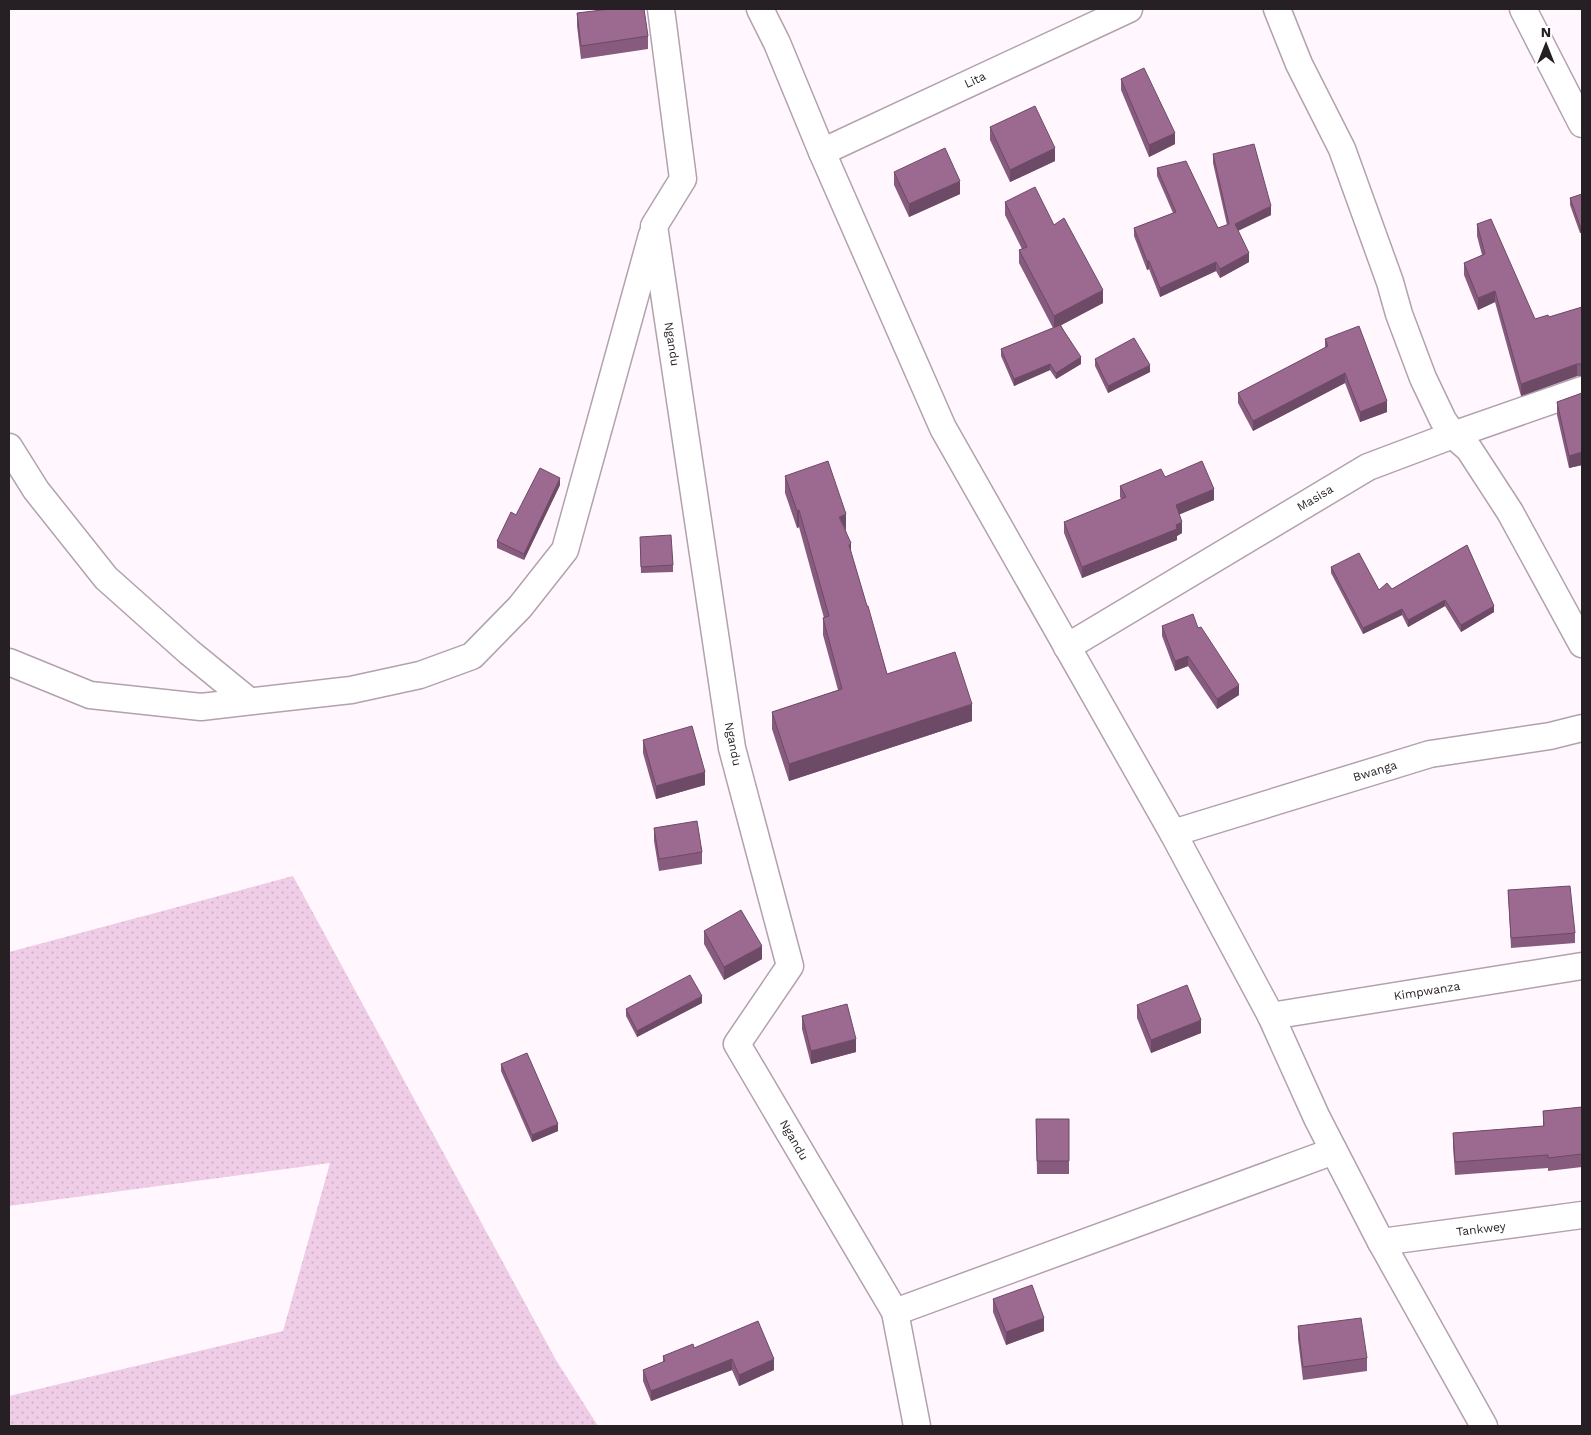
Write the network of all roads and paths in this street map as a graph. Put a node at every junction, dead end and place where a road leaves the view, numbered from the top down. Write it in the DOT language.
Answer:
graph roads {
  1 [pos="661,9"];
  2 [pos="760,9"];
  3 [pos="1128,9"];
  4 [pos="1277,9"];
  5 [pos="1523,9"];
  6 [pos="1582,124"];
  7 [pos="822,152"];
  8 [pos="654,226"];
  9 [pos="1582,390"];
  10 [pos="1453,435"];
  11 [pos="9,447"];
  12 [pos="1582,644"];
  13 [pos="1067,647"];
  14 [pos="9,662"];
  15 [pos="248,701"];
  16 [pos="1582,728"];
  17 [pos="1173,833"];
  18 [pos="1582,966"];
  19 [pos="1271,1016"];
  20 [pos="1334,1151"];
  21 [pos="1582,1215"];
  22 [pos="1381,1242"];
  23 [pos="895,1312"];
  24 [pos="1479,1425"];
  25 [pos="917,1426"];
  1 -- 8 [label="street"];
  2 -- 7 [label="street"];
  3 -- 7 [label="street, Lita"];
  4 -- 10 [label="street"];
  5 -- 6 [label="street"];
  7 -- 13 [label="street"];
  8 -- 15 [label="street"];
  8 -- 23 [label="street, Ngandu"];
  9 -- 10 [label="street, Masisa"];
  10 -- 12 [label="street"];
  10 -- 13 [label="street, Masisa"];
  11 -- 15 [label="street"];
  13 -- 17 [label="street"];
  14 -- 15 [label="street"];
  16 -- 17 [label="street, Bwanga"];
  17 -- 19 [label="street"];
  18 -- 19 [label="street, Kimpwanza"];
  19 -- 20 [label="street"];
  20 -- 22 [label="street"];
  20 -- 23 [label="street"];
  21 -- 22 [label="street, Tankwey"];
  22 -- 24 [label="street"];
  23 -- 25 [label="street, Ngandu"];
}
